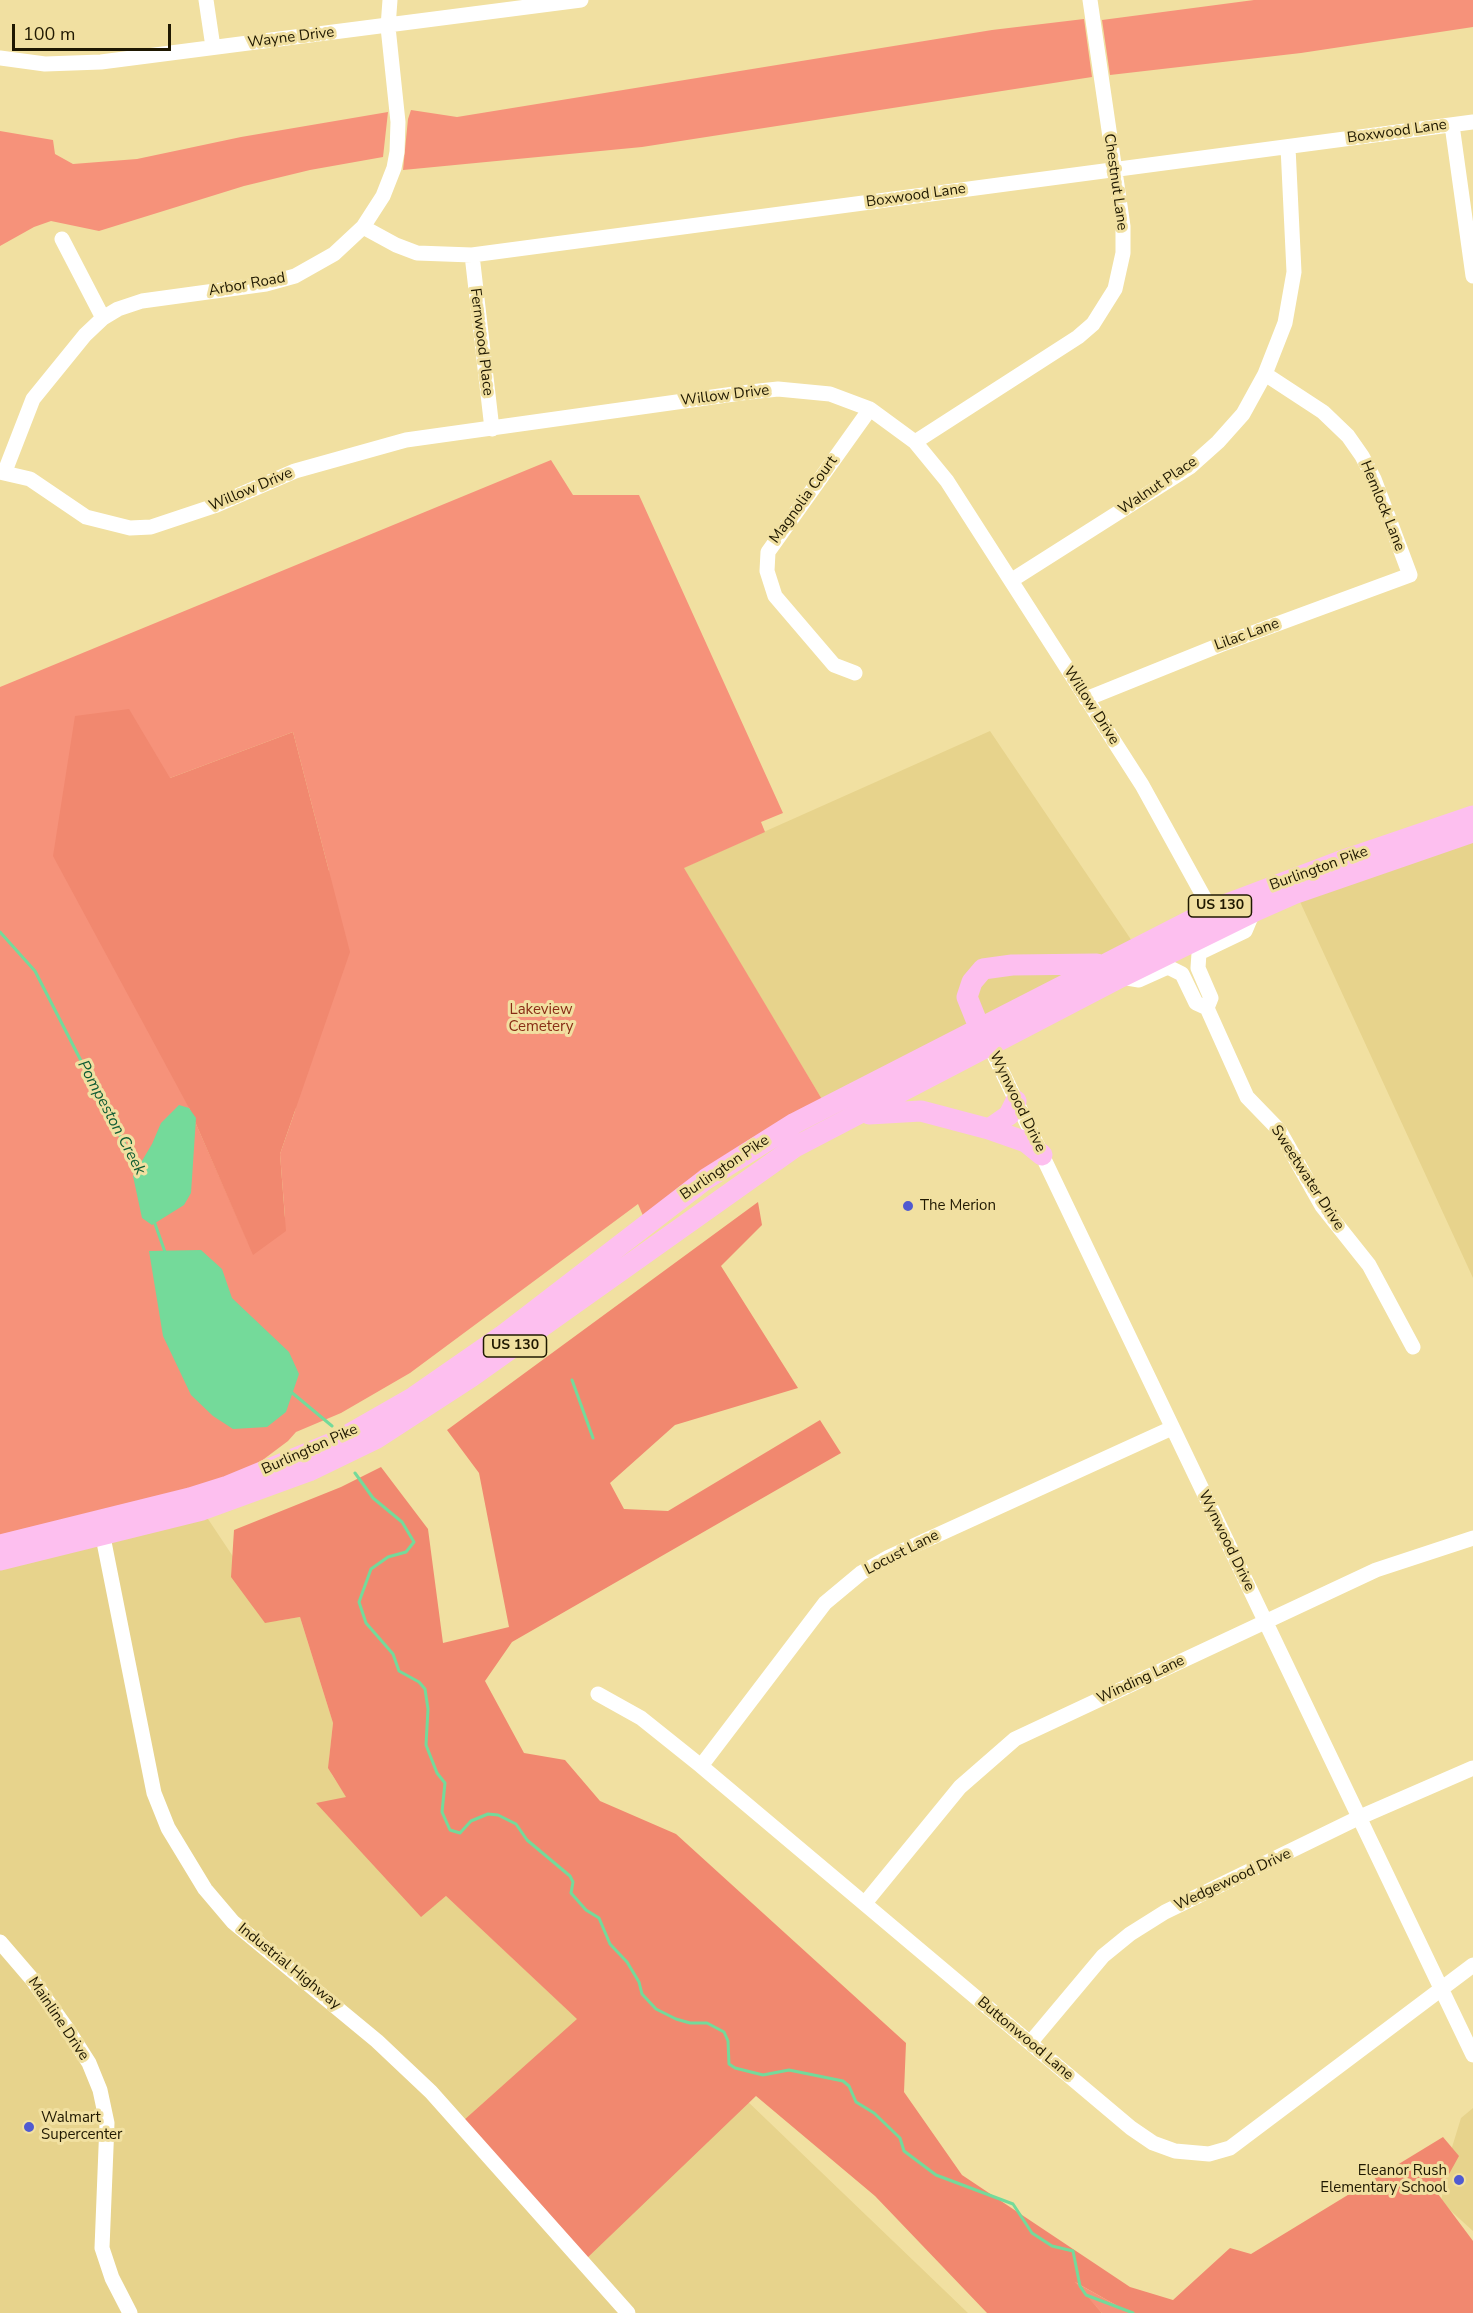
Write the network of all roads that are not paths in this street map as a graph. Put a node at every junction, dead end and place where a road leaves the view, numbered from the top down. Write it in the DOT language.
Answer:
graph roads {
  1 [pos="206,0"];
  2 [pos="390,0"];
  3 [pos="581,0"];
  4 [pos="1090,0"];
  5 [pos="388,27"];
  6 [pos="213,47"];
  7 [pos="0,58"];
  8 [pos="1473,122"];
  9 [pos="1452,125"];
  10 [pos="1288,147"];
  11 [pos="1112,169"];
  12 [pos="363,227"];
  13 [pos="62,239"];
  14 [pos="472,255"];
  15 [pos="1473,276"];
  16 [pos="103,318"];
  17 [pos="1265,374"];
  18 [pos="870,409"];
  19 [pos="492,429"];
  20 [pos="915,442"];
  21 [pos="3,472"];
  22 [pos="1410,576"];
  23 [pos="1012,580"];
  24 [pos="855,673"];
  25 [pos="1086,699"];
  26 [pos="1473,816"];
  27 [pos="1473,832"];
  28 [pos="1211,909"];
  29 [pos="1253,912"];
  30 [pos="1101,964"];
  31 [pos="1121,977"];
  32 [pos="1207,1008"];
  33 [pos="985,1036"];
  34 [pos="1016,1101"];
  35 [pos="856,1115"];
  36 [pos="989,1129"];
  37 [pos="1042,1155"];
  38 [pos="1413,1347"];
  39 [pos="1172,1428"];
  40 [pos="103,1537"];
  41 [pos="1473,1538"];
  42 [pos="0,1545"];
  43 [pos="0,1560"];
  44 [pos="1264,1621"];
  45 [pos="598,1694"];
  46 [pos="701,1766"];
  47 [pos="1473,1768"];
  48 [pos="1358,1818"];
  49 [pos="865,1903"];
  50 [pos="0,1942"];
  51 [pos="1473,1965"];
  52 [pos="1440,1990"];
  53 [pos="1030,2043"];
  54 [pos="1473,2055"];
  55 [pos="130,2313"];
  56 [pos="628,2313"];
  1 -- 6 [label="street"];
  2 -- 5 [label="street, Arbor Road"];
  3 -- 5 [label="street, Wayne Drive"];
  4 -- 11 [label="street, Chestnut Lane"];
  5 -- 6 [label="street, Wayne Drive"];
  5 -- 12 [label="street, Arbor Road"];
  6 -- 7 [label="street, Wayne Drive"];
  8 -- 9 [label="street, Boxwood Lane"];
  9 -- 10 [label="street, Boxwood Lane"];
  9 -- 15 [label="street"];
  10 -- 11 [label="street, Boxwood Lane"];
  10 -- 17 [label="street, Walnut Place"];
  11 -- 14 [label="street, Boxwood Lane"];
  11 -- 20 [label="street, Chestnut Lane"];
  12 -- 14 [label="street, Boxwood Lane"];
  12 -- 16 [label="street, Arbor Road"];
  13 -- 16 [label="street"];
  14 -- 19 [label="street, Fernwood Place"];
  16 -- 21 [label="street, Arbor Road"];
  17 -- 22 [label="street, Hemlock Lane"];
  17 -- 23 [label="street, Walnut Place"];
  18 -- 19 [label="street, Willow Drive"];
  18 -- 20 [label="street, Willow Drive"];
  18 -- 24 [label="street, Magnolia Court"];
  19 -- 21 [label="street, Willow Drive"];
  20 -- 23 [label="street, Willow Drive"];
  22 -- 25 [label="street, Lilac Lane"];
  23 -- 25 [label="street, Willow Drive"];
  25 -- 28 [label="street, Willow Drive"];
  26 -- 28 [label="highway, Burlington Pike / US 130"];
  27 -- 29 [label="highway, Burlington Pike / US 130"];
  28 -- 30 [label="highway, Burlington Pike / US 130"];
  29 -- 31 [label="highway, Burlington Pike / US 130"];
  29 -- 32 [label="street, Sweetwater Drive"];
  30 -- 33 [label="highway, Burlington Pike / US 130"];
  30 -- 33 [label="highway"];
  31 -- 32 [label="street, Sweetwater Drive"];
  31 -- 33 [label="highway, Burlington Pike / US 130"];
  32 -- 38 [label="street, Sweetwater Drive"];
  33 -- 34 [label="street, Wynwood Drive"];
  33 -- 35 [label="highway, Burlington Pike / US 130"];
  33 -- 42 [label="highway, Burlington Pike / US 130"];
  34 -- 36 [label="highway"];
  34 -- 37 [label="street, Wynwood Drive"];
  35 -- 36 [label="highway"];
  35 -- 40 [label="highway, Burlington Pike / US 130"];
  36 -- 37 [label="highway"];
  37 -- 39 [label="street, Wynwood Drive"];
  39 -- 44 [label="street, Wynwood Drive"];
  39 -- 46 [label="street, Locust Lane"];
  40 -- 43 [label="highway, Burlington Pike / US 130"];
  40 -- 56 [label="street, Industrial Highway"];
  41 -- 44 [label="street, Winding Lane"];
  44 -- 48 [label="street, Wynwood Drive"];
  44 -- 49 [label="street, Winding Lane"];
  45 -- 46 [label="street, Buttonwood Lane"];
  46 -- 49 [label="street, Buttonwood Lane"];
  47 -- 48 [label="street, Wedgewood Drive"];
  48 -- 52 [label="street, Wynwood Drive"];
  48 -- 53 [label="street, Wedgewood Drive"];
  49 -- 53 [label="street, Buttonwood Lane"];
  50 -- 55 [label="street, Mainline Drive"];
  51 -- 52 [label="street, Buttonwood Lane"];
  52 -- 53 [label="street, Buttonwood Lane"];
  52 -- 54 [label="street, Wynwood Drive"];
}
